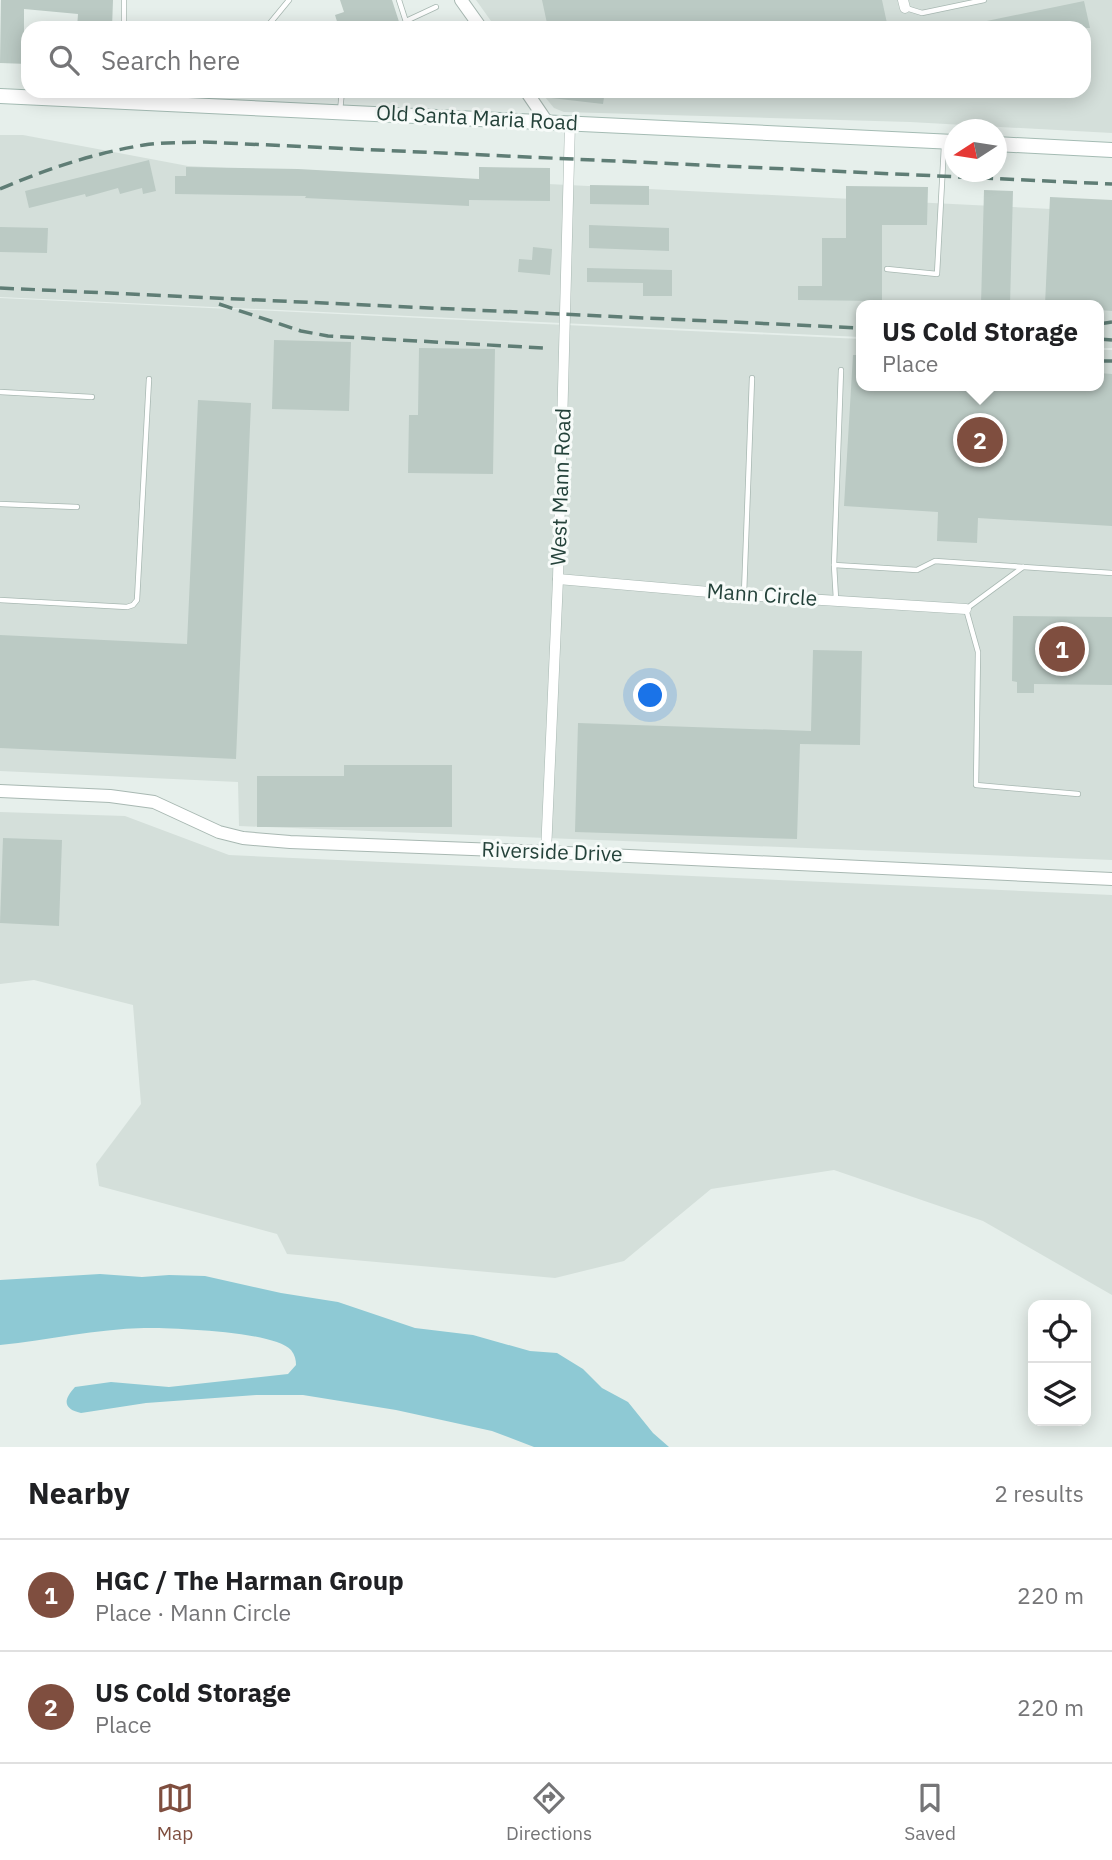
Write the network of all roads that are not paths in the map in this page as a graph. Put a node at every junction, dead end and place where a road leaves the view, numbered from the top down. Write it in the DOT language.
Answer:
graph roads {
  1 [pos="124,0"];
  2 [pos="289,0"];
  3 [pos="399,0"];
  4 [pos="461,0"];
  5 [pos="984,0"];
  6 [pos="904,4"];
  7 [pos="436,7"];
  8 [pos="124,21"];
  9 [pos="272,21"];
  10 [pos="406,21"];
  11 [pos="476,21"];
  12 [pos="0,96"];
  13 [pos="21,96"];
  14 [pos="154,98"];
  15 [pos="341,98"];
  16 [pos="531,98"];
  17 [pos="340,112"];
  18 [pos="547,122"];
  19 [pos="570,123"];
  20 [pos="944,142"];
  21 [pos="1007,145"];
  22 [pos="1112,150"];
  23 [pos="945,182"];
  24 [pos="887,269"];
  25 [pos="841,370"];
  26 [pos="752,378"];
  27 [pos="149,379"];
  28 [pos="0,392"];
  29 [pos="92,397"];
  30 [pos="0,503"];
  31 [pos="78,508"];
  32 [pos="834,565"];
  33 [pos="1023,567"];
  34 [pos="1112,573"];
  35 [pos="558,579"];
  36 [pos="744,595"];
  37 [pos="0,600"];
  38 [pos="836,600"];
  39 [pos="966,609"];
  40 [pos="0,791"];
  41 [pos="1078,794"];
  42 [pos="546,852"];
  43 [pos="1112,879"];
  1 -- 8 [label="lane"];
  2 -- 9 [label="lane"];
  3 -- 10 [label="lane"];
  4 -- 11 [label="street"];
  5 -- 6 [label="lane"];
  7 -- 10 [label="lane"];
  12 -- 13 [label="main road, Old Santa Maria Road"];
  14 -- 17 [label="main road, Old Santa Maria Road"];
  15 -- 17 [label="lane"];
  16 -- 18 [label="street"];
  17 -- 18 [label="main road, Old Santa Maria Road"];
  18 -- 19 [label="main road, Old Santa Maria Road"];
  19 -- 20 [label="main road, Old Santa Maria Road"];
  19 -- 35 [label="street, West Mann Road"];
  21 -- 22 [label="main road"];
  23 -- 24 [label="lane"];
  25 -- 32 [label="lane"];
  26 -- 36 [label="lane"];
  27 -- 37 [label="lane"];
  28 -- 29 [label="lane"];
  30 -- 31 [label="lane"];
  32 -- 33 [label="lane"];
  32 -- 38 [label="lane"];
  33 -- 34 [label="lane"];
  33 -- 39 [label="lane"];
  35 -- 36 [label="street, Mann Circle"];
  35 -- 42 [label="street, West Mann Road"];
  36 -- 38 [label="street, Mann Circle"];
  38 -- 39 [label="street, Mann Circle"];
  39 -- 41 [label="lane"];
  40 -- 42 [label="street, Riverside Drive"];
  42 -- 43 [label="street, Riverside Drive"];
}
